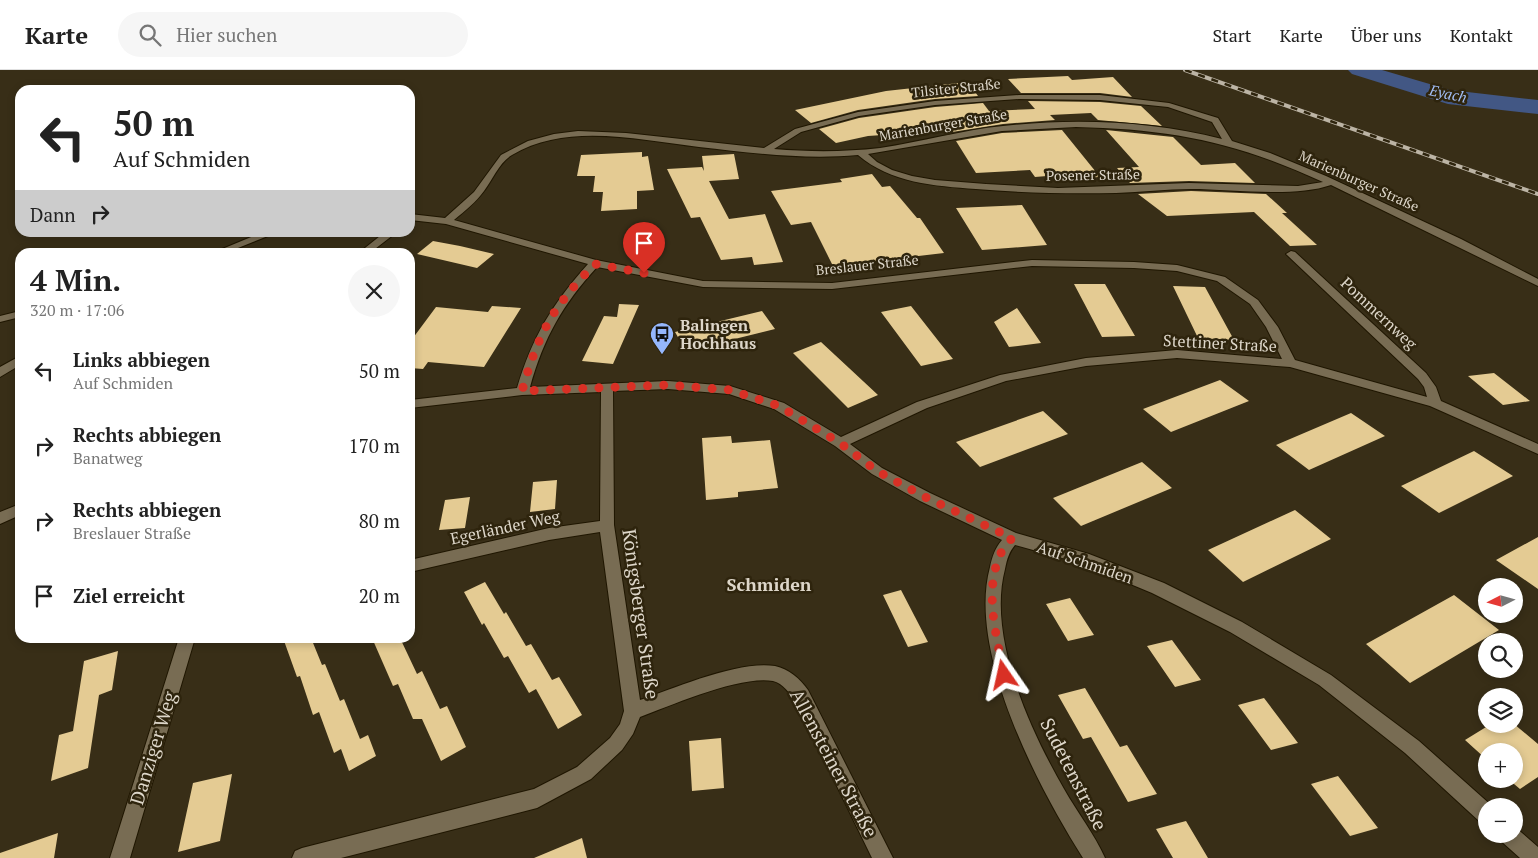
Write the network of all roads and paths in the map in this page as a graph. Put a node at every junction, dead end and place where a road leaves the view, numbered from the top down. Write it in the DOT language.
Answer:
graph roads {
  1 [pos="1229,143"];
  2 [pos="765,151"];
  3 [pos="861,153"];
  4 [pos="1331,182"];
  5 [pos="415,218"];
  6 [pos="447,221"];
  7 [pos="259,237"];
  8 [pos="385,237"];
  9 [pos="230,248"];
  10 [pos="370,248"];
  11 [pos="1291,254"];
  12 [pos="595,264"];
  13 [pos="1538,283"];
  14 [pos="15,315"];
  15 [pos="0,319"];
  16 [pos="15,363"];
  17 [pos="1290,363"];
  18 [pos="0,372"];
  19 [pos="608,386"];
  20 [pos="522,391"];
  21 [pos="415,403"];
  22 [pos="1436,403"];
  23 [pos="840,443"];
  24 [pos="1538,449"];
  25 [pos="15,511"];
  26 [pos="0,518"];
  27 [pos="607,524"];
  28 [pos="1012,538"];
  29 [pos="415,565"];
  30 [pos="185,643"];
  31 [pos="633,711"];
  32 [pos="1478,807"];
  33 [pos="1518,843"];
  34 [pos="120,858"];
  35 [pos="302,858"];
  36 [pos="883,858"];
  37 [pos="1095,858"];
  38 [pos="1535,858"];
  1 -- 2 [label="street, Tilsiter Straße"];
  1 -- 3 [label="street, Marienburger Straße"];
  1 -- 4 [label="street, Marienburger Straße"];
  2 -- 3 [label="street, Marienburger Straße"];
  2 -- 6 [label="street, Marienburger Straße"];
  3 -- 4 [label="street, Posener Straße"];
  4 -- 13 [label="street, Marienburger Straße"];
  5 -- 6 [label="street, Breslauer Straße"];
  6 -- 12 [label="street, Breslauer Straße"];
  7 -- 9 [label="street"];
  8 -- 10 [label="street"];
  11 -- 22 [label="street, Pommernweg"];
  12 -- 17 [label="street, Breslauer Straße"];
  12 -- 20 [label="street"];
  14 -- 15 [label="street"];
  16 -- 18 [label="street"];
  17 -- 22 [label="street, Stettiner Straße"];
  17 -- 23 [label="street, Stettiner Straße"];
  19 -- 20 [label="street, Auf Schmiden"];
  19 -- 23 [label="street, Auf Schmiden"];
  19 -- 27 [label="street, Königsberger Straße"];
  20 -- 21 [label="street, Auf Schmiden"];
  22 -- 24 [label="street, Stettiner Straße"];
  23 -- 28 [label="street, Auf Schmiden"];
  25 -- 26 [label="street"];
  27 -- 29 [label="street, Egerländer Weg"];
  27 -- 31 [label="street, Königsberger Straße"];
  28 -- 32 [label="street, Auf Schmiden"];
  28 -- 37 [label="street, Sudetenstraße"];
  30 -- 34 [label="street, Danziger Weg"];
  31 -- 35 [label="street, Königsberger Straße"];
  31 -- 36 [label="street, Allensteiner Straße"];
  33 -- 38 [label="street"];
}
